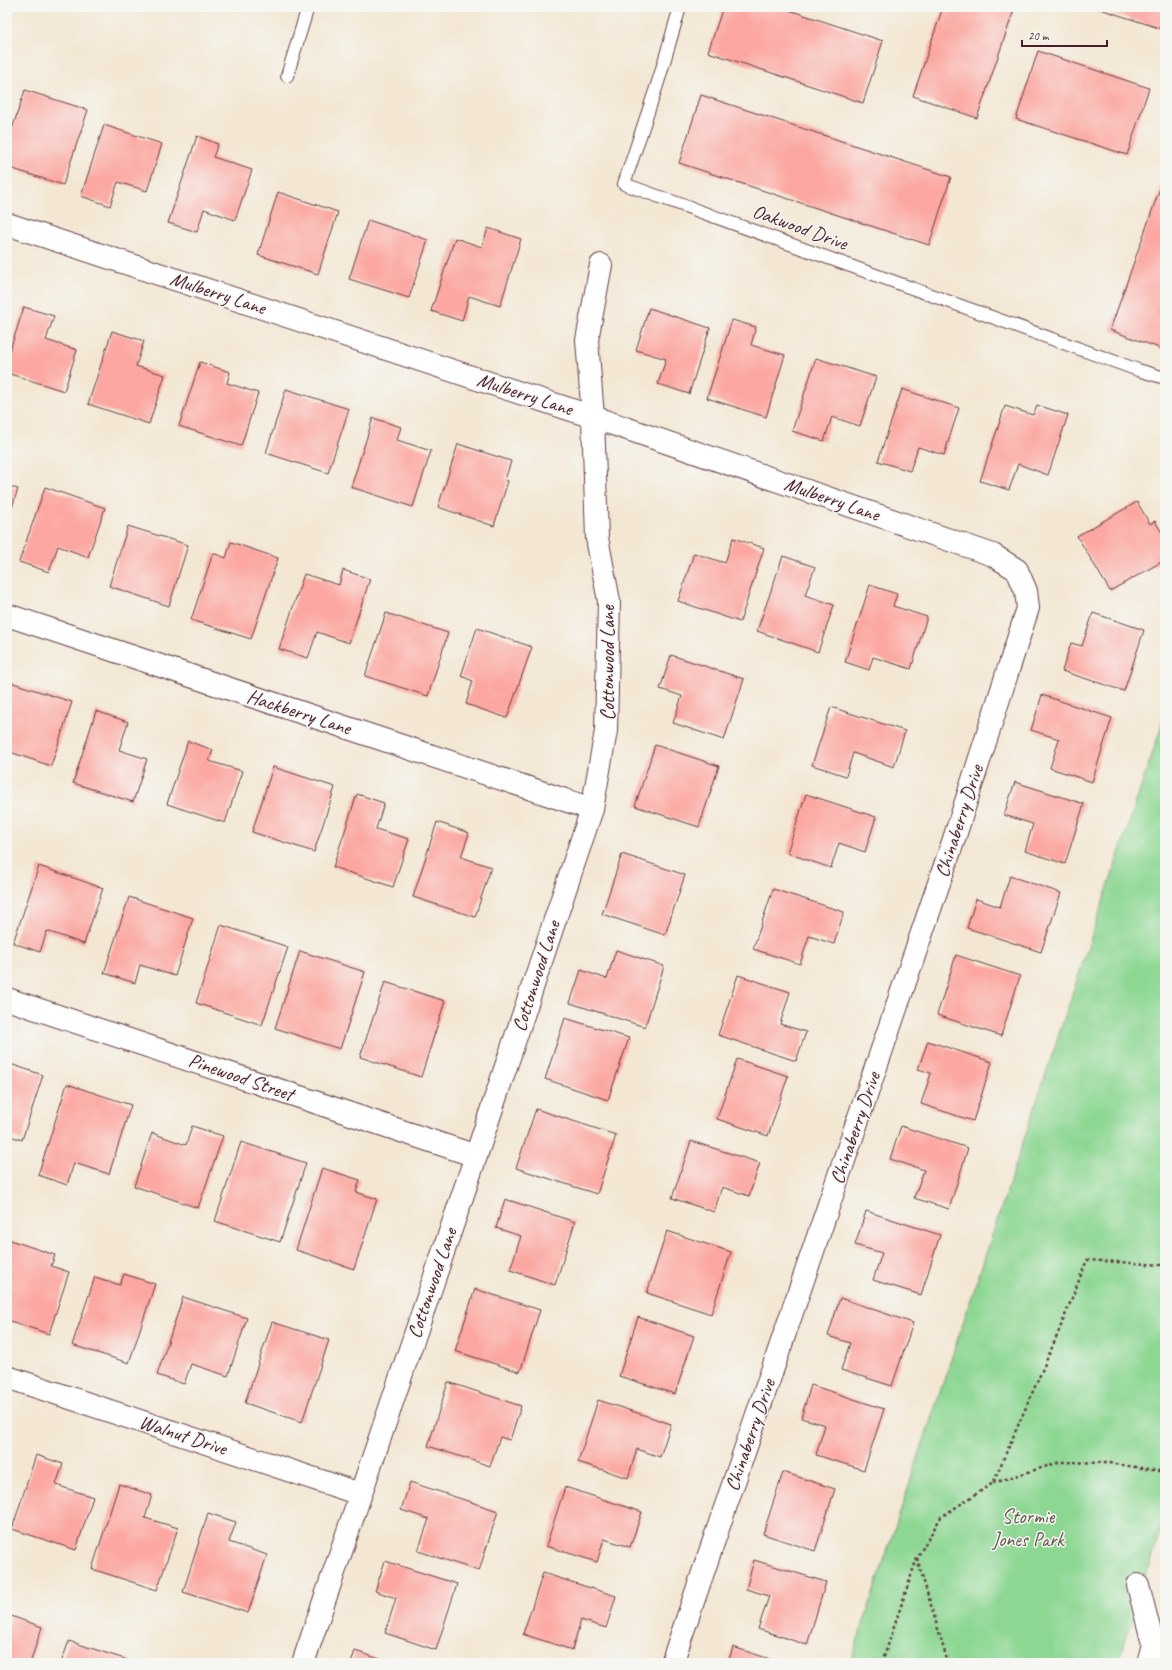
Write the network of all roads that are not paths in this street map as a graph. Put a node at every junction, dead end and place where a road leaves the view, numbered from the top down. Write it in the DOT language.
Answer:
graph roads {
  1 [pos="308,7"];
  2 [pos="680,7"];
  3 [pos="288,76"];
  4 [pos="7,224"];
  5 [pos="601,265"];
  6 [pos="1165,378"];
  7 [pos="593,417"];
  8 [pos="1026,591"];
  9 [pos="7,615"];
  10 [pos="592,809"];
  11 [pos="7,999"];
  12 [pos="476,1156"];
  13 [pos="7,1377"];
  14 [pos="360,1494"];
  15 [pos="1138,1585"];
  16 [pos="303,1663"];
  17 [pos="672,1663"];
  18 [pos="1148,1663"];
  1 -- 3 [label="lane"];
  2 -- 6 [label="lane, Oakwood Drive"];
  4 -- 7 [label="street, Mulberry Lane"];
  5 -- 7 [label="street, Cottonwood Lane"];
  7 -- 8 [label="street, Mulberry Lane"];
  7 -- 10 [label="street, Cottonwood Lane"];
  8 -- 17 [label="street, Chinaberry Drive"];
  9 -- 10 [label="street, Hackberry Lane"];
  10 -- 12 [label="street, Cottonwood Lane"];
  11 -- 12 [label="street, Pinewood Street"];
  12 -- 14 [label="street, Cottonwood Lane"];
  13 -- 14 [label="street, Walnut Drive"];
  14 -- 16 [label="street, Cottonwood Lane"];
  15 -- 18 [label="street"];
}
